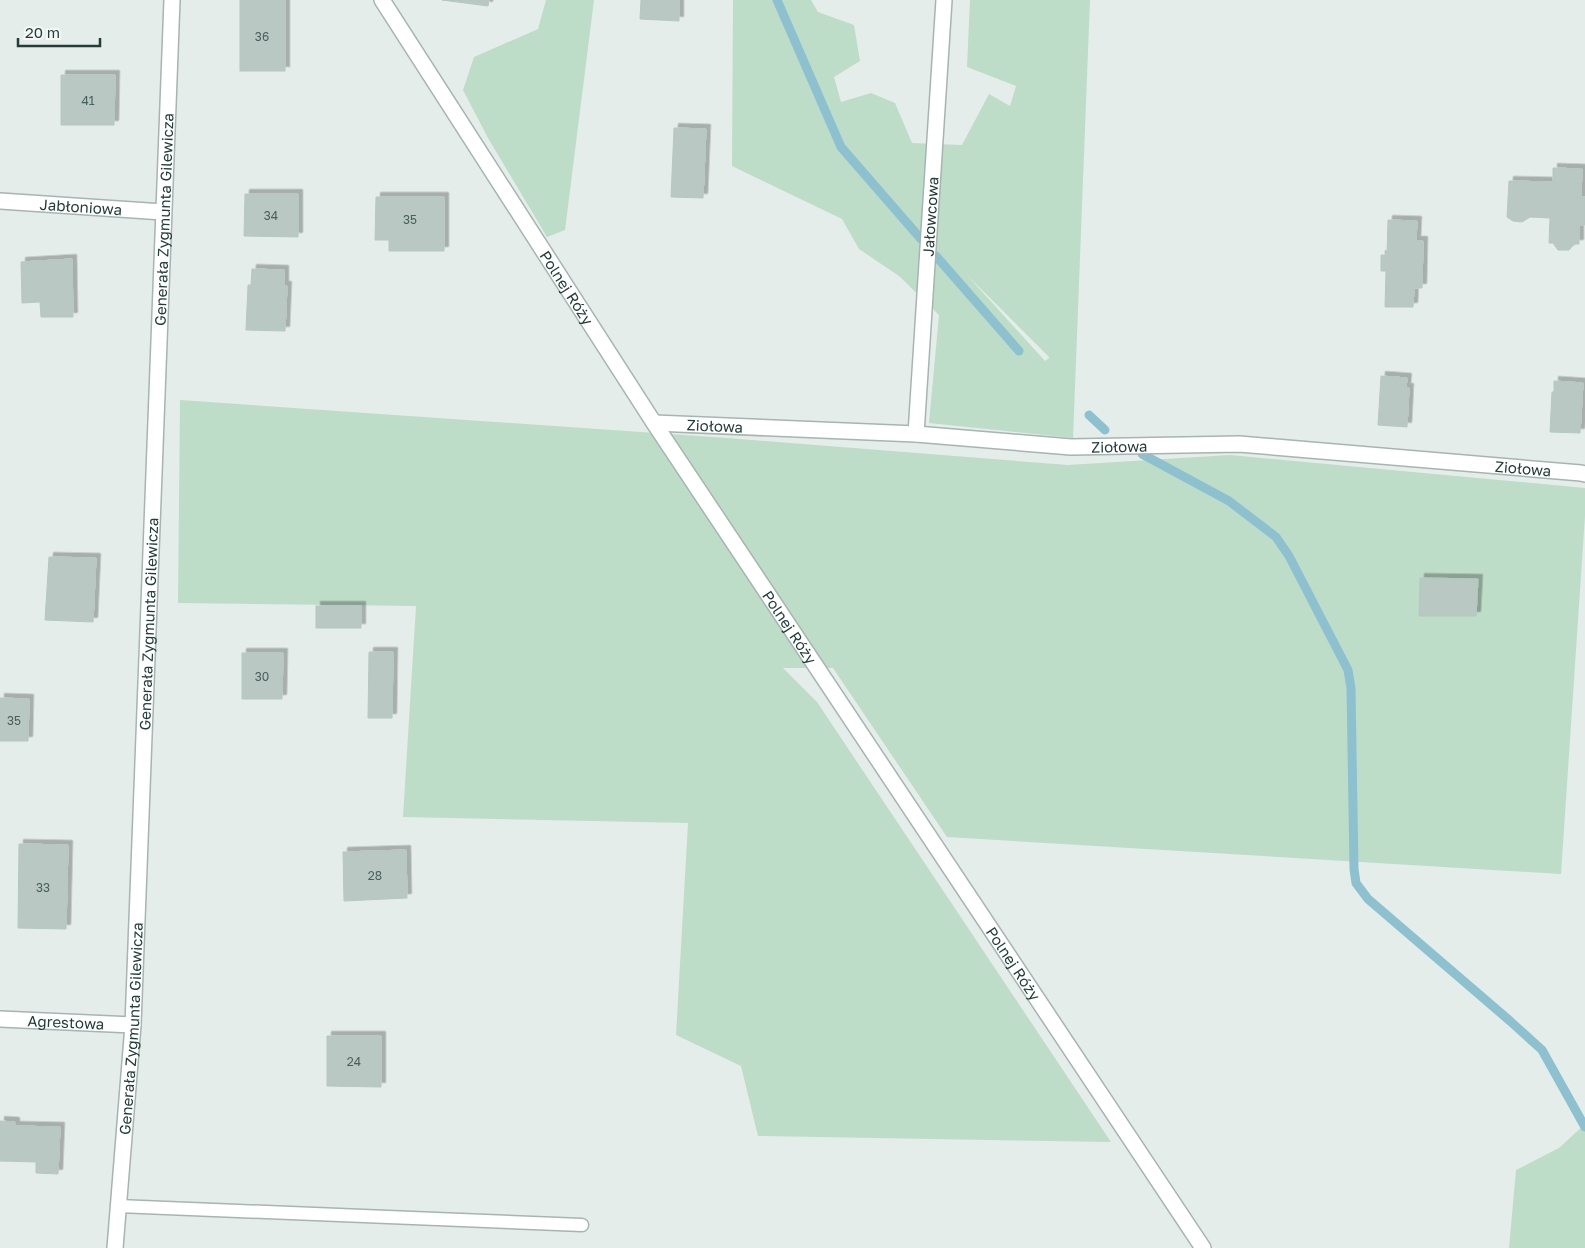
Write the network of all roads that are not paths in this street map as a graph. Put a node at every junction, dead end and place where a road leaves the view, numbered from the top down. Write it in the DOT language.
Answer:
graph roads {
  1 [pos="172,0"];
  2 [pos="382,0"];
  3 [pos="944,0"];
  4 [pos="0,201"];
  5 [pos="162,212"];
  6 [pos="654,423"];
  7 [pos="916,434"];
  8 [pos="1585,474"];
  9 [pos="0,1019"];
  10 [pos="133,1025"];
  11 [pos="118,1206"];
  12 [pos="582,1225"];
  13 [pos="115,1248"];
  14 [pos="1203,1248"];
  1 -- 5 [label="street, Generała Zygmunta Gilewicza"];
  2 -- 6 [label="street, Polnej Róży"];
  3 -- 7 [label="street, Jałowcowa"];
  4 -- 5 [label="street, Jabłoniowa"];
  5 -- 10 [label="street, Generała Zygmunta Gilewicza"];
  6 -- 7 [label="street, Ziołowa"];
  6 -- 14 [label="street, Polnej Róży"];
  7 -- 8 [label="street, Ziołowa"];
  9 -- 10 [label="street, Agrestowa"];
  10 -- 11 [label="street, Generała Zygmunta Gilewicza"];
  11 -- 12 [label="lane"];
  11 -- 13 [label="street, Generała Zygmunta Gilewicza"];
}
